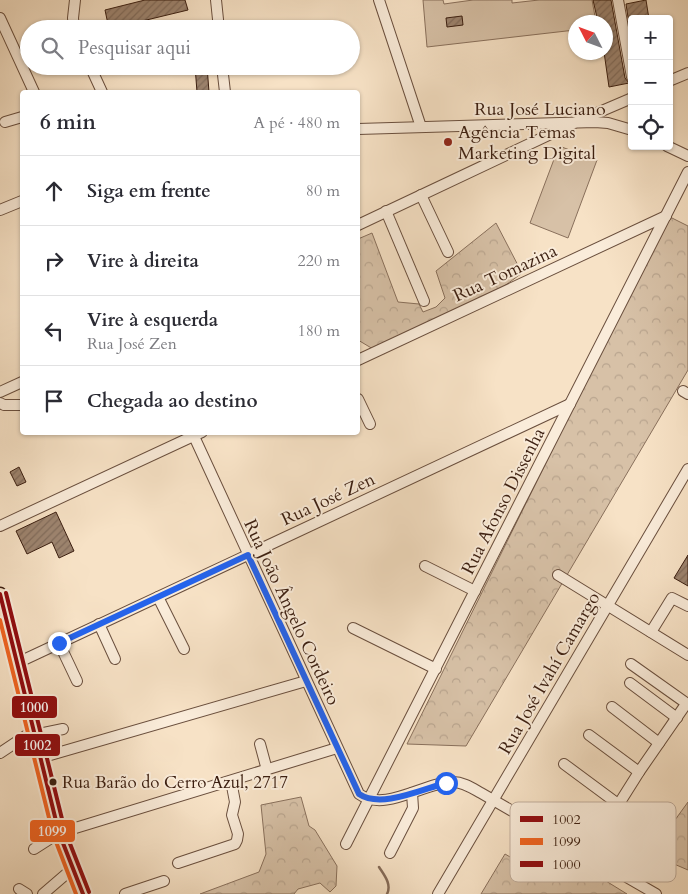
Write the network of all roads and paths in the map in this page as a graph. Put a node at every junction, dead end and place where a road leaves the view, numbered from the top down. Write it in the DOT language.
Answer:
graph roads {
  1 [pos="75,0"];
  2 [pos="216,0"];
  3 [pos="379,0"];
  4 [pos="618,0"];
  5 [pos="0,18"];
  6 [pos="73,20"];
  7 [pos="218,20"];
  8 [pos="629,60"];
  9 [pos="20,62"];
  10 [pos="688,73"];
  11 [pos="26,75"];
  12 [pos="94,75"];
  13 [pos="223,75"];
  14 [pos="673,79"];
  15 [pos="33,90"];
  16 [pos="101,90"];
  17 [pos="224,90"];
  18 [pos="628,100"];
  19 [pos="20,118"];
  20 [pos="5,122"];
  21 [pos="576,122"];
  22 [pos="421,127"];
  23 [pos="360,129"];
  24 [pos="628,129"];
  25 [pos="673,149"];
  26 [pos="688,156"];
  27 [pos="688,172"];
  28 [pos="421,195"];
  29 [pos="20,202"];
  30 [pos="0,210"];
  31 [pos="386,212"];
  32 [pos="666,216"];
  33 [pos="360,224"];
  34 [pos="448,252"];
  35 [pos="424,301"];
  36 [pos="360,359"];
  37 [pos="20,383"];
  38 [pos="0,392"];
  39 [pos="0,403"];
  40 [pos="360,403"];
  41 [pos="570,404"];
  42 [pos="20,405"];
  43 [pos="370,424"];
  44 [pos="193,435"];
  45 [pos="195,435"];
  46 [pos="688,469"];
  47 [pos="0,526"];
  48 [pos="248,555"];
  49 [pos="425,566"];
  50 [pos="558,575"];
  51 [pos="475,591"];
  52 [pos="0,594"];
  53 [pos="158,597"];
  54 [pos="608,606"];
  55 [pos="688,606"];
  56 [pos="99,624"];
  57 [pos="352,628"];
  58 [pos="652,632"];
  59 [pos="59,643"];
  60 [pos="184,649"];
  61 [pos="688,655"];
  62 [pos="115,659"];
  63 [pos="17,663"];
  64 [pos="631,664"];
  65 [pos="436,669"];
  66 [pos="77,681"];
  67 [pos="306,681"];
  68 [pos="630,683"];
  69 [pos="612,707"];
  70 [pos="677,718"];
  71 [pos="63,729"];
  72 [pos="34,733"];
  73 [pos="589,735"];
  74 [pos="659,743"];
  75 [pos="260,744"];
  76 [pos="338,748"];
  77 [pos="0,753"];
  78 [pos="40,758"];
  79 [pos="564,764"];
  80 [pos="266,770"];
  81 [pos="639,772"];
  82 [pos="231,781"];
  83 [pos="412,793"];
  84 [pos="370,799"];
  85 [pos="493,800"];
  86 [pos="615,802"];
  87 [pos="619,802"];
  88 [pos="510,810"];
  89 [pos="59,833"];
  90 [pos="346,844"];
  91 [pos="34,848"];
  92 [pos="390,853"];
  93 [pos="178,864"];
  94 [pos="72,869"];
  95 [pos="164,881"];
  96 [pos="635,882"];
  97 [pos="43,894"];
  98 [pos="83,894"];
  99 [pos="125,894"];
  100 [pos="438,894"];
  101 [pos="656,894"];
  1 -- 6 [label="street"];
  2 -- 7 [label="street"];
  3 -- 22 [label="street"];
  4 -- 8 [label="street"];
  5 -- 9 [label="street"];
  10 -- 14 [label="street"];
  11 -- 15 [label="street"];
  12 -- 16 [label="street"];
  13 -- 17 [label="street"];
  18 -- 21 [label="street"];
  19 -- 20 [label="street"];
  21 -- 22 [label="street, Rua José Luciano"];
  21 -- 24 [label="street, Rua José Luciano"];
  21 -- 28 [label="street"];
  22 -- 23 [label="street, Rua José Luciano"];
  25 -- 26 [label="street"];
  27 -- 32 [label="street, Rua Afonso Dissenha"];
  28 -- 31 [label="street"];
  28 -- 34 [label="street"];
  29 -- 30 [label="street"];
  31 -- 33 [label="street"];
  31 -- 35 [label="street"];
  32 -- 36 [label="street, Rua Tomazina"];
  32 -- 41 [label="street, Rua Afonso Dissenha"];
  37 -- 38 [label="street"];
  39 -- 42 [label="street"];
  40 -- 43 [label="street"];
  41 -- 48 [label="street, Rua José Zen"];
  41 -- 51 [label="street, Rua Afonso Dissenha"];
  44 -- 47 [label="street"];
  45 -- 48 [label="street, Rua João Ângelo Cordeiro"];
  46 -- 54 [label="street, Rua José Ivahí Camargo"];
  48 -- 53 [label="street, Rua José Zen"];
  48 -- 67 [label="street, Rua João Ângelo Cordeiro"];
  49 -- 51 [label="street"];
  50 -- 54 [label="street"];
  51 -- 65 [label="street, Rua Afonso Dissenha"];
  52 -- 63 [label="main road"];
  53 -- 56 [label="street, Rua José Zen"];
  53 -- 60 [label="street"];
  54 -- 58 [label="street"];
  54 -- 85 [label="street, Rua José Ivahí Camargo"];
  55 -- 58 [label="street"];
  56 -- 59 [label="street, Rua José Zen"];
  56 -- 62 [label="street"];
  57 -- 65 [label="street"];
  58 -- 61 [label="street"];
  59 -- 63 [label="street, Rua José Zen"];
  59 -- 66 [label="street"];
  63 -- 72 [label="main road"];
  64 -- 70 [label="street"];
  65 -- 84 [label="street, Rua Afonso Dissenha"];
  67 -- 76 [label="street, Rua João Ângelo Cordeiro"];
  67 -- 78 [label="street"];
  68 -- 70 [label="street"];
  69 -- 74 [label="street"];
  70 -- 74 [label="street"];
  71 -- 72 [label="street"];
  72 -- 77 [label="street"];
  72 -- 78 [label="main road"];
  73 -- 81 [label="street"];
  74 -- 81 [label="street"];
  75 -- 80 [label="street"];
  76 -- 80 [label="street"];
  76 -- 84 [label="street, Rua João Ângelo Cordeiro"];
  78 -- 89 [label="main road"];
  79 -- 86 [label="street"];
  80 -- 82 [label="street"];
  81 -- 87 [label="street"];
  82 -- 89 [label="street"];
  82 -- 93 [label="street"];
  83 -- 84 [label="street"];
  83 -- 85 [label="street"];
  83 -- 92 [label="street"];
  84 -- 90 [label="street, Rua Afonso Dissenha"];
  85 -- 88 [label="street"];
  85 -- 100 [label="street, Rua José Ivahí Camargo"];
  89 -- 91 [label="street"];
  89 -- 94 [label="main road"];
  94 -- 97 [label="street"];
  94 -- 98 [label="main road"];
  95 -- 99 [label="street"];
  96 -- 101 [label="street"];
}
